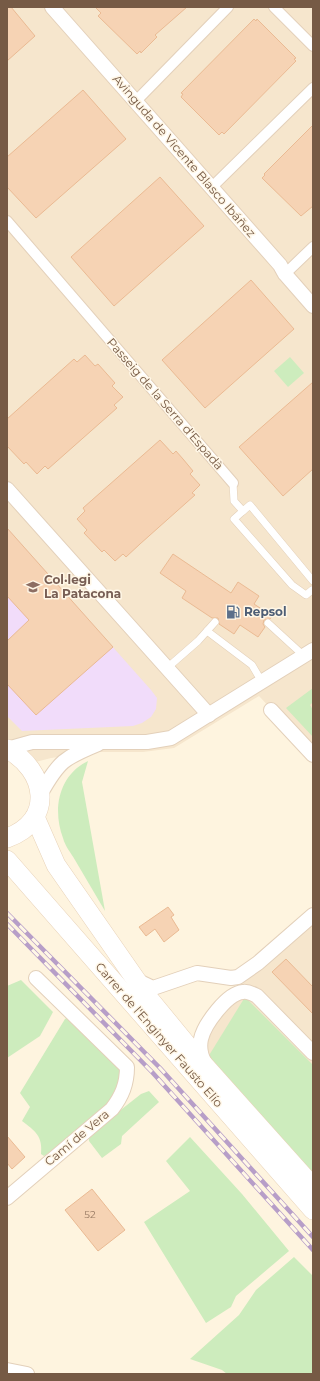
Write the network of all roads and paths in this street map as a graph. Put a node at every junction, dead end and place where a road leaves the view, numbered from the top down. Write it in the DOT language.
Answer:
graph roads {
  1 [pos="52,7"];
  2 [pos="228,7"];
  3 [pos="274,7"];
  4 [pos="313,46"];
  5 [pos="313,88"];
  6 [pos="136,101"];
  7 [pos="212,187"];
  8 [pos="7,221"];
  9 [pos="313,247"];
  10 [pos="285,274"];
  11 [pos="313,306"];
  12 [pos="233,483"];
  13 [pos="7,489"];
  14 [pos="243,511"];
  15 [pos="313,581"];
  16 [pos="313,590"];
  17 [pos="215,622"];
  18 [pos="268,623"];
  19 [pos="207,631"];
  20 [pos="309,653"];
  21 [pos="167,668"];
  22 [pos="262,682"];
  23 [pos="271,710"];
  24 [pos="209,715"];
  25 [pos="107,741"];
  26 [pos="7,749"];
  27 [pos="313,755"];
  28 [pos="41,793"];
  29 [pos="35,817"];
  30 [pos="7,838"];
  31 [pos="7,860"];
  32 [pos="313,915"];
  33 [pos="258,964"];
  34 [pos="36,978"];
  35 [pos="135,980"];
  36 [pos="257,996"];
  37 [pos="313,1054"];
  38 [pos="210,1072"];
  39 [pos="313,1187"];
  40 [pos="7,1198"];
  41 [pos="313,1210"];
  1 -- 6 [label="street, Avinguda de Vicente Blasco Ibáñez"];
  2 -- 6 [label="street"];
  3 -- 4 [label="street"];
  5 -- 7 [label="street"];
  6 -- 7 [label="street, Avinguda de Vicente Blasco Ibáñez"];
  7 -- 10 [label="street, Avinguda de Vicente Blasco Ibáñez"];
  8 -- 12 [label="street, Passeig de la Serra d'Espadà"];
  9 -- 10 [label="street"];
  10 -- 11 [label="street, Avinguda de Vicente Blasco Ibáñez"];
  12 -- 14 [label="lane, Passeig de la Serra d'Espadà"];
  13 -- 21 [label="street"];
  14 -- 15 [label="lane"];
  14 -- 16 [label="lane"];
  17 -- 19 [label="lane"];
  18 -- 20 [label="lane"];
  19 -- 21 [label="lane"];
  19 -- 22 [label="lane"];
  20 -- 22 [label="street"];
  21 -- 24 [label="street"];
  22 -- 24 [label="street"];
  23 -- 27 [label="street"];
  24 -- 25 [label="street"];
  25 -- 26 [label="street"];
  25 -- 28 [label="street"];
  26 -- 28 [label="main road"];
  28 -- 29 [label="main road"];
  29 -- 30 [label="main road"];
  29 -- 35 [label="main road, Carrer de l'Enginyer Fausto Elío"];
  31 -- 41 [label="main road, Carrer de l'Enginyer Fausto Elío"];
  32 -- 33 [label="street"];
  33 -- 35 [label="street"];
  33 -- 36 [label="street"];
  34 -- 40 [label="street, Camí de Vera"];
  35 -- 38 [label="main road, Carrer de l'Enginyer Fausto Elío"];
  36 -- 37 [label="street"];
  36 -- 38 [label="street, Carrer de l'Enginyer Fausto Elío"];
  38 -- 39 [label="main road, Carrer de l'Enginyer Fausto Elío"];
}
